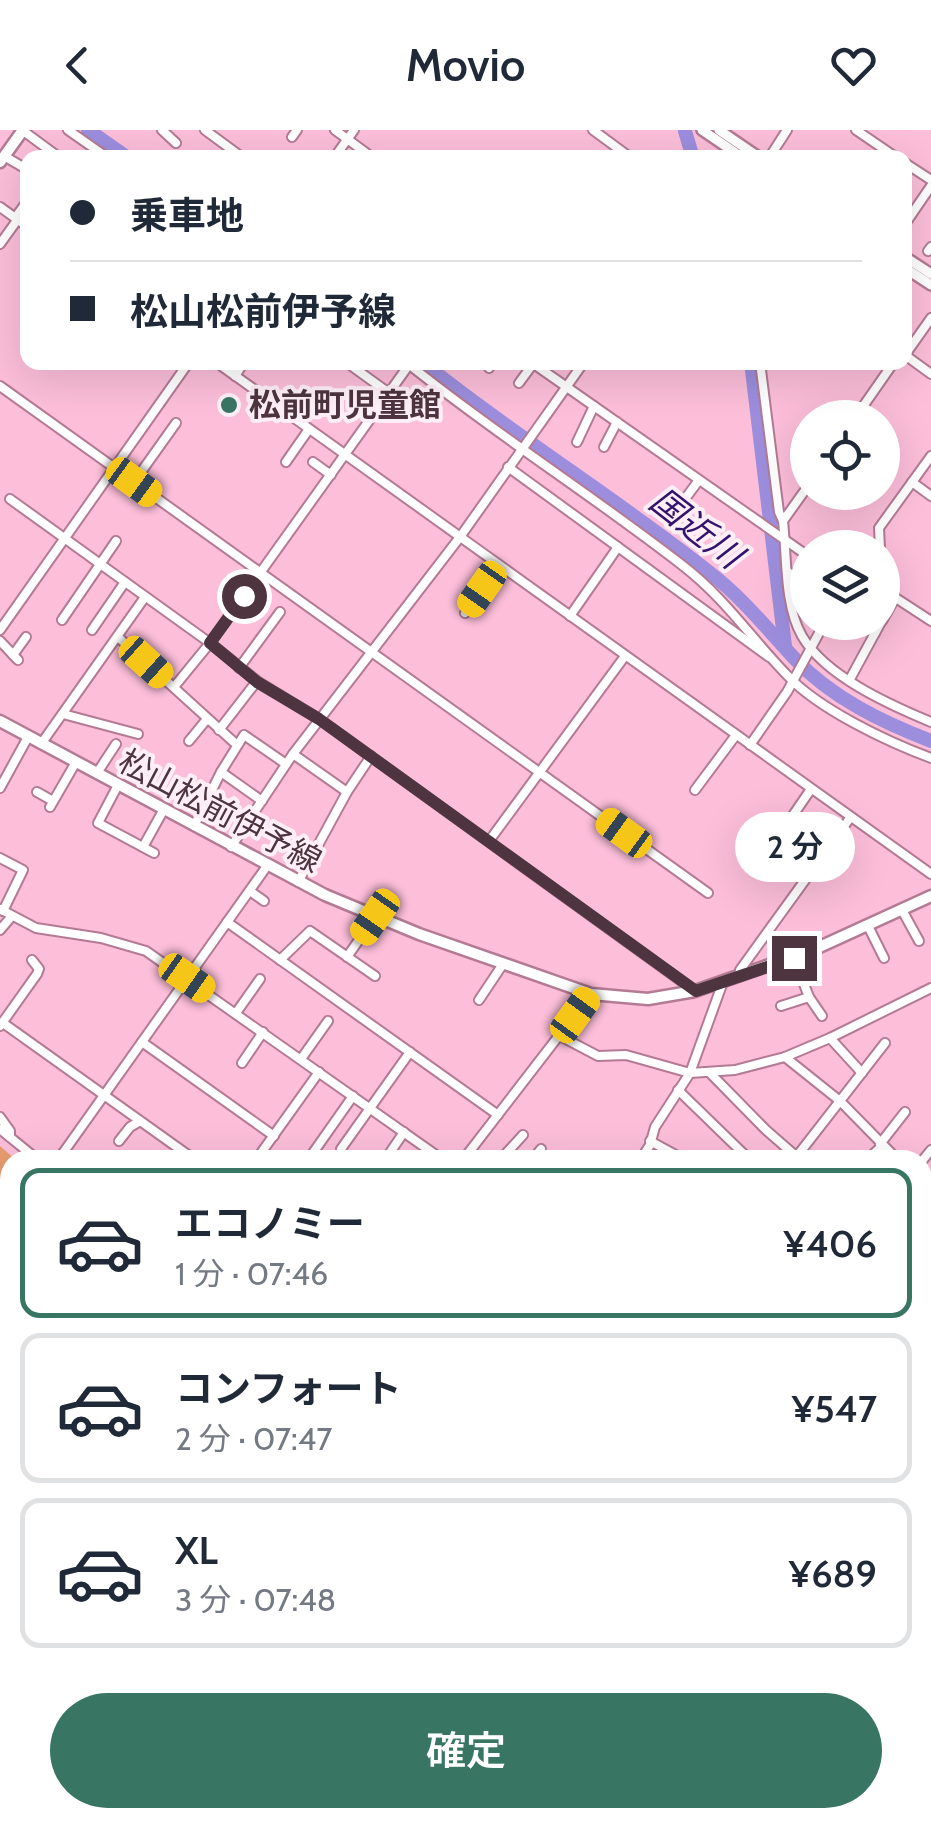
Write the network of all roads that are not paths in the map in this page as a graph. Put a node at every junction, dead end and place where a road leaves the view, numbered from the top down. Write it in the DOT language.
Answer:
graph roads {
  1 [pos="22,130"];
  2 [pos="68,130"];
  3 [pos="162,130"];
  4 [pos="335,130"];
  5 [pos="354,130"];
  6 [pos="593,130"];
  7 [pos="702,130"];
  8 [pos="719,130"];
  9 [pos="856,130"];
  10 [pos="209,131"];
  11 [pos="347,139"];
  12 [pos="176,143"];
  13 [pos="49,150"];
  14 [pos="97,150"];
  15 [pos="233,150"];
  16 [pos="339,150"];
  17 [pos="362,150"];
  18 [pos="620,150"];
  19 [pos="732,150"];
  20 [pos="748,150"];
  21 [pos="885,150"];
  22 [pos="2,159"];
  23 [pos="931,183"];
  24 [pos="0,207"];
  25 [pos="20,213"];
  26 [pos="912,213"];
  27 [pos="16,219"];
  28 [pos="20,222"];
  29 [pos="0,244"];
  30 [pos="931,318"];
  31 [pos="912,345"];
  32 [pos="183,370"];
  33 [pos="227,370"];
  34 [pos="239,370"];
  35 [pos="357,370"];
  36 [pos="405,370"];
  37 [pos="417,370"];
  38 [pos="527,370"];
  39 [pos="543,370"];
  40 [pos="578,370"];
  41 [pos="761,370"];
  42 [pos="888,370"];
  43 [pos="235,376"];
  44 [pos="518,383"];
  45 [pos="0,386"];
  46 [pos="567,386"];
  47 [pos="389,393"];
  48 [pos="868,400"];
  49 [pos="594,406"];
  50 [pos="617,422"];
  51 [pos="176,423"];
  52 [pos="309,429"];
  53 [pos="577,442"];
  54 [pos="604,447"];
  55 [pos="521,450"];
  56 [pos="345,455"];
  57 [pos="931,456"];
  58 [pos="286,462"];
  59 [pos="313,462"];
  60 [pos="508,467"];
  61 [pos="115,468"];
  62 [pos="331,475"];
  63 [pos="699,480"];
  64 [pos="134,482"];
  65 [pos="912,482"];
  66 [pos="931,496"];
  67 [pos="10,500"];
  68 [pos="679,507"];
  69 [pos="791,510"];
  70 [pos="783,521"];
  71 [pos="878,530"];
  72 [pos="460,537"];
  73 [pos="65,539"];
  74 [pos="784,540"];
  75 [pos="116,541"];
  76 [pos="790,544"];
  77 [pos="618,546"];
  78 [pos="100,564"];
  79 [pos="499,565"];
  80 [pos="788,572"];
  81 [pos="261,573"];
  82 [pos="125,582"];
  83 [pos="145,597"];
  84 [pos="900,601"];
  85 [pos="280,612"];
  86 [pos="465,613"];
  87 [pos="570,616"];
  88 [pos="62,620"];
  89 [pos="931,621"];
  90 [pos="0,630"];
  91 [pos="92,630"];
  92 [pos="118,637"];
  93 [pos="26,638"];
  94 [pos="814,640"];
  95 [pos="872,640"];
  96 [pos="0,641"];
  97 [pos="210,643"];
  98 [pos="809,649"];
  99 [pos="371,652"];
  100 [pos="625,656"];
  101 [pos="776,662"];
  102 [pos="239,668"];
  103 [pos="794,680"];
  104 [pos="850,680"];
  105 [pos="257,682"];
  106 [pos="174,687"];
  107 [pos="63,714"];
  108 [pos="207,719"];
  109 [pos="319,719"];
  110 [pos="0,721"];
  111 [pos="931,722"];
  112 [pos="218,730"];
  113 [pos="138,734"];
  114 [pos="736,735"];
  115 [pos="28,737"];
  116 [pos="189,741"];
  117 [pos="42,744"];
  118 [pos="116,744"];
  119 [pos="237,745"];
  120 [pos="750,746"];
  121 [pos="293,754"];
  122 [pos="371,756"];
  123 [pos="931,758"];
  124 [pos="76,762"];
  125 [pos="286,764"];
  126 [pos="221,772"];
  127 [pos="540,772"];
  128 [pos="98,773"];
  129 [pos="118,785"];
  130 [pos="0,788"];
  131 [pos="695,790"];
  132 [pos="811,790"];
  133 [pos="37,792"];
  134 [pos="347,792"];
  135 [pos="262,801"];
  136 [pos="164,810"];
  137 [pos="850,818"];
  138 [pos="194,826"];
  139 [pos="489,841"];
  140 [pos="774,843"];
  141 [pos="231,846"];
  142 [pos="143,847"];
  143 [pos="154,853"];
  144 [pos="0,858"];
  145 [pos="267,866"];
  146 [pos="931,874"];
  147 [pos="298,882"];
  148 [pos="250,890"];
  149 [pos="708,894"];
  150 [pos="931,896"];
  151 [pos="264,900"];
  152 [pos="902,910"];
  153 [pos="5,912"];
  154 [pos="375,917"];
  155 [pos="227,922"];
  156 [pos="868,926"];
  157 [pos="0,930"];
  158 [pos="919,941"];
  159 [pos="347,957"];
  160 [pos="794,958"];
  161 [pos="884,958"];
  162 [pos="32,960"];
  163 [pos="280,960"];
  164 [pos="503,964"];
  165 [pos="375,976"];
  166 [pos="739,977"];
  167 [pos="187,978"];
  168 [pos="260,979"];
  169 [pos="723,982"];
  170 [pos="931,988"];
  171 [pos="696,991"];
  172 [pos="590,994"];
  173 [pos="809,997"];
  174 [pos="479,1000"];
  175 [pos="781,1006"];
  176 [pos="236,1013"];
  177 [pos="822,1016"];
  178 [pos="328,1021"];
  179 [pos="1,1024"];
  180 [pos="264,1032"];
  181 [pos="560,1036"];
  182 [pos="830,1038"];
  183 [pos="142,1042"];
  184 [pos="885,1043"];
  185 [pos="410,1052"];
  186 [pos="785,1056"];
  187 [pos="301,1059"];
  188 [pos="242,1063"];
  189 [pos="319,1072"];
  190 [pos="690,1073"];
  191 [pos="710,1073"];
  192 [pos="862,1073"];
  193 [pos="678,1090"];
  194 [pos="104,1096"];
  195 [pos="354,1096"];
  196 [pos="840,1101"];
  197 [pos="371,1108"];
  198 [pos="905,1112"];
  199 [pos="498,1115"];
  200 [pos="0,1118"];
  201 [pos="140,1122"];
  202 [pos="0,1129"];
  203 [pos="404,1132"];
  204 [pos="523,1135"];
  205 [pos="274,1136"];
  206 [pos="10,1137"];
  207 [pos="118,1141"];
  208 [pos="650,1141"];
  209 [pos="881,1145"];
  210 [pos="342,1148"];
  211 [pos="26,1150"];
  212 [pos="65,1150"];
  213 [pos="181,1150"];
  214 [pos="264,1150"];
  215 [pos="315,1150"];
  216 [pos="392,1150"];
  217 [pos="429,1150"];
  218 [pos="470,1150"];
  219 [pos="509,1150"];
  220 [pos="645,1150"];
  221 [pos="667,1150"];
  222 [pos="740,1150"];
  223 [pos="787,1150"];
  224 [pos="801,1150"];
  225 [pos="877,1150"];
  226 [pos="887,1150"];
  1 -- 13 [label="street"];
  1 -- 22 [label="main road"];
  2 -- 14 [label="street"];
  3 -- 12 [label="street"];
  4 -- 11 [label="street"];
  5 -- 11 [label="street"];
  6 -- 18 [label="street"];
  7 -- 19 [label="street"];
  8 -- 20 [label="street"];
  9 -- 21 [label="street"];
  10 -- 15 [label="street"];
  11 -- 16 [label="street"];
  11 -- 17 [label="street"];
  23 -- 26 [label="street"];
  24 -- 27 [label="street"];
  25 -- 27 [label="street"];
  27 -- 28 [label="street"];
  27 -- 29 [label="street"];
  30 -- 31 [label="street"];
  32 -- 61 [label="street"];
  33 -- 43 [label="street"];
  34 -- 43 [label="street"];
  35 -- 47 [label="street"];
  36 -- 47 [label="street"];
  37 -- 55 [label="street"];
  38 -- 44 [label="street"];
  39 -- 46 [label="street"];
  40 -- 46 [label="street"];
  41 -- 70 [label="street"];
  42 -- 48 [label="street"];
  43 -- 52 [label="street"];
  45 -- 61 [label="street"];
  46 -- 49 [label="street"];
  46 -- 55 [label="street"];
  47 -- 56 [label="street"];
  49 -- 50 [label="street"];
  49 -- 53 [label="street"];
  50 -- 54 [label="street"];
  50 -- 63 [label="street"];
  51 -- 64 [label="street"];
  52 -- 56 [label="street"];
  52 -- 58 [label="street"];
  55 -- 60 [label="street"];
  55 -- 101 [label="street"];
  56 -- 62 [label="street"];
  56 -- 72 [label="street"];
  57 -- 65 [label="street"];
  59 -- 62 [label="street"];
  60 -- 72 [label="street"];
  60 -- 77 [label="street"];
  61 -- 64 [label="street"];
  61 -- 73 [label="street"];
  62 -- 81 [label="street"];
  63 -- 68 [label="street"];
  63 -- 74 [label="street"];
  64 -- 81 [label="street"];
  65 -- 66 [label="street"];
  65 -- 71 [label="street"];
  67 -- 73 [label="street"];
  69 -- 70 [label="street"];
  70 -- 74 [label="street"];
  72 -- 79 [label="street"];
  72 -- 99 [label="street"];
  73 -- 78 [label="street"];
  73 -- 90 [label="street"];
  74 -- 76 [label="street"];
  74 -- 80 [label="street"];
  75 -- 78 [label="street"];
  77 -- 87 [label="street"];
  77 -- 101 [label="street"];
  78 -- 82 [label="street"];
  78 -- 88 [label="street"];
  79 -- 86 [label="street"];
  79 -- 87 [label="street"];
  80 -- 98 [label="street"];
  81 -- 97 [label="street"];
  81 -- 99 [label="street"];
  82 -- 83 [label="street"];
  82 -- 91 [label="street"];
  83 -- 92 [label="street"];
  83 -- 97 [label="street"];
  84 -- 89 [label="street"];
  85 -- 102 [label="street"];
  87 -- 100 [label="street"];
  92 -- 106 [label="street"];
  92 -- 107 [label="street"];
  93 -- 96 [label="street"];
  94 -- 98 [label="street"];
  95 -- 104 [label="street"];
  97 -- 102 [label="street"];
  97 -- 106 [label="street"];
  98 -- 103 [label="street"];
  98 -- 104 [label="street"];
  99 -- 109 [label="street"];
  99 -- 127 [label="street"];
  100 -- 114 [label="street"];
  100 -- 127 [label="street"];
  101 -- 103 [label="street"];
  102 -- 105 [label="street"];
  103 -- 120 [label="street"];
  103 -- 123 [label="street"];
  104 -- 111 [label="street"];
  105 -- 109 [label="street"];
  105 -- 112 [label="street"];
  106 -- 108 [label="street"];
  107 -- 113 [label="street"];
  107 -- 117 [label="street"];
  108 -- 112 [label="street"];
  108 -- 116 [label="street"];
  109 -- 121 [label="street"];
  109 -- 122 [label="street"];
  110 -- 115 [label="main road, 松山松前伊予線"];
  112 -- 119 [label="street"];
  114 -- 120 [label="street"];
  114 -- 131 [label="street"];
  115 -- 117 [label="main road, 松山松前伊予線"];
  115 -- 130 [label="street"];
  117 -- 124 [label="main road, 松山松前伊予線"];
  118 -- 128 [label="street"];
  119 -- 125 [label="street"];
  119 -- 126 [label="street"];
  120 -- 132 [label="street"];
  121 -- 125 [label="street"];
  121 -- 134 [label="street"];
  122 -- 134 [label="street"];
  122 -- 139 [label="street"];
  124 -- 128 [label="main road, 松山松前伊予線"];
  124 -- 133 [label="street"];
  125 -- 135 [label="street"];
  126 -- 135 [label="street"];
  126 -- 138 [label="street"];
  127 -- 139 [label="street"];
  127 -- 149 [label="street"];
  128 -- 129 [label="main road, 松山松前伊予線"];
  129 -- 136 [label="main road, 松山松前伊予線"];
  129 -- 142 [label="street"];
  132 -- 137 [label="street"];
  132 -- 140 [label="street"];
  134 -- 147 [label="street"];
  135 -- 141 [label="street"];
  136 -- 138 [label="main road, 松山松前伊予線"];
  136 -- 142 [label="street"];
  137 -- 146 [label="street"];
  137 -- 166 [label="street"];
  138 -- 141 [label="main road, 松山松前伊予線"];
  139 -- 171 [label="street"];
  141 -- 145 [label="main road, 松山松前伊予線"];
  142 -- 143 [label="street"];
  144 -- 153 [label="street"];
  145 -- 147 [label="main road, 松山松前伊予線"];
  145 -- 148 [label="street"];
  147 -- 154 [label="main road, 松山松前伊予線"];
  148 -- 151 [label="street"];
  148 -- 155 [label="street"];
  150 -- 152 [label="main road, 松山松前伊予線"];
  152 -- 156 [label="main road, 松山松前伊予線"];
  152 -- 158 [label="street"];
  153 -- 157 [label="street"];
  153 -- 167 [label="street"];
  154 -- 159 [label="street"];
  154 -- 164 [label="main road, 松山松前伊予線"];
  155 -- 163 [label="street"];
  155 -- 167 [label="street"];
  156 -- 160 [label="main road, 松山松前伊予線"];
  156 -- 161 [label="street"];
  159 -- 163 [label="street"];
  159 -- 165 [label="street"];
  160 -- 166 [label="main road, 松山松前伊予線"];
  160 -- 173 [label="street"];
  162 -- 179 [label="street"];
  163 -- 185 [label="street"];
  164 -- 172 [label="main road, 松山松前伊予線"];
  164 -- 174 [label="street"];
  166 -- 169 [label="main road, 松山松前伊予線"];
  167 -- 176 [label="street"];
  167 -- 183 [label="street"];
  168 -- 176 [label="street"];
  169 -- 171 [label="main road, 松山松前伊予線"];
  169 -- 190 [label="street"];
  170 -- 182 [label="street"];
  171 -- 172 [label="main road, 松山松前伊予線"];
  172 -- 181 [label="street"];
  173 -- 175 [label="street"];
  173 -- 177 [label="street"];
  176 -- 180 [label="street"];
  178 -- 187 [label="street"];
  179 -- 194 [label="street"];
  180 -- 187 [label="street"];
  180 -- 188 [label="street"];
  181 -- 190 [label="street"];
  181 -- 199 [label="street"];
  182 -- 186 [label="street"];
  182 -- 192 [label="street"];
  183 -- 194 [label="street"];
  183 -- 205 [label="street"];
  184 -- 192 [label="street"];
  185 -- 197 [label="street"];
  185 -- 199 [label="street"];
  186 -- 191 [label="street"];
  186 -- 196 [label="street"];
  187 -- 189 [label="street"];
  189 -- 195 [label="street"];
  189 -- 205 [label="street"];
  190 -- 191 [label="street"];
  190 -- 193 [label="street"];
  191 -- 223 [label="street"];
  192 -- 196 [label="street"];
  193 -- 208 [label="street"];
  193 -- 222 [label="street"];
  194 -- 201 [label="street"];
  194 -- 212 [label="street"];
  195 -- 197 [label="street"];
  195 -- 215 [label="street"];
  196 -- 209 [label="street"];
  196 -- 224 [label="street"];
  197 -- 203 [label="street"];
  197 -- 210 [label="street"];
  198 -- 209 [label="street"];
  199 -- 218 [label="street"];
  200 -- 206 [label="street"];
  201 -- 207 [label="street"];
  201 -- 213 [label="street"];
  202 -- 206 [label="street"];
  203 -- 216 [label="street"];
  203 -- 217 [label="street"];
  204 -- 219 [label="street"];
  205 -- 214 [label="street"];
  206 -- 211 [label="street"];
  208 -- 220 [label="street"];
  208 -- 221 [label="street"];
  209 -- 225 [label="street"];
  209 -- 226 [label="street"];
}
